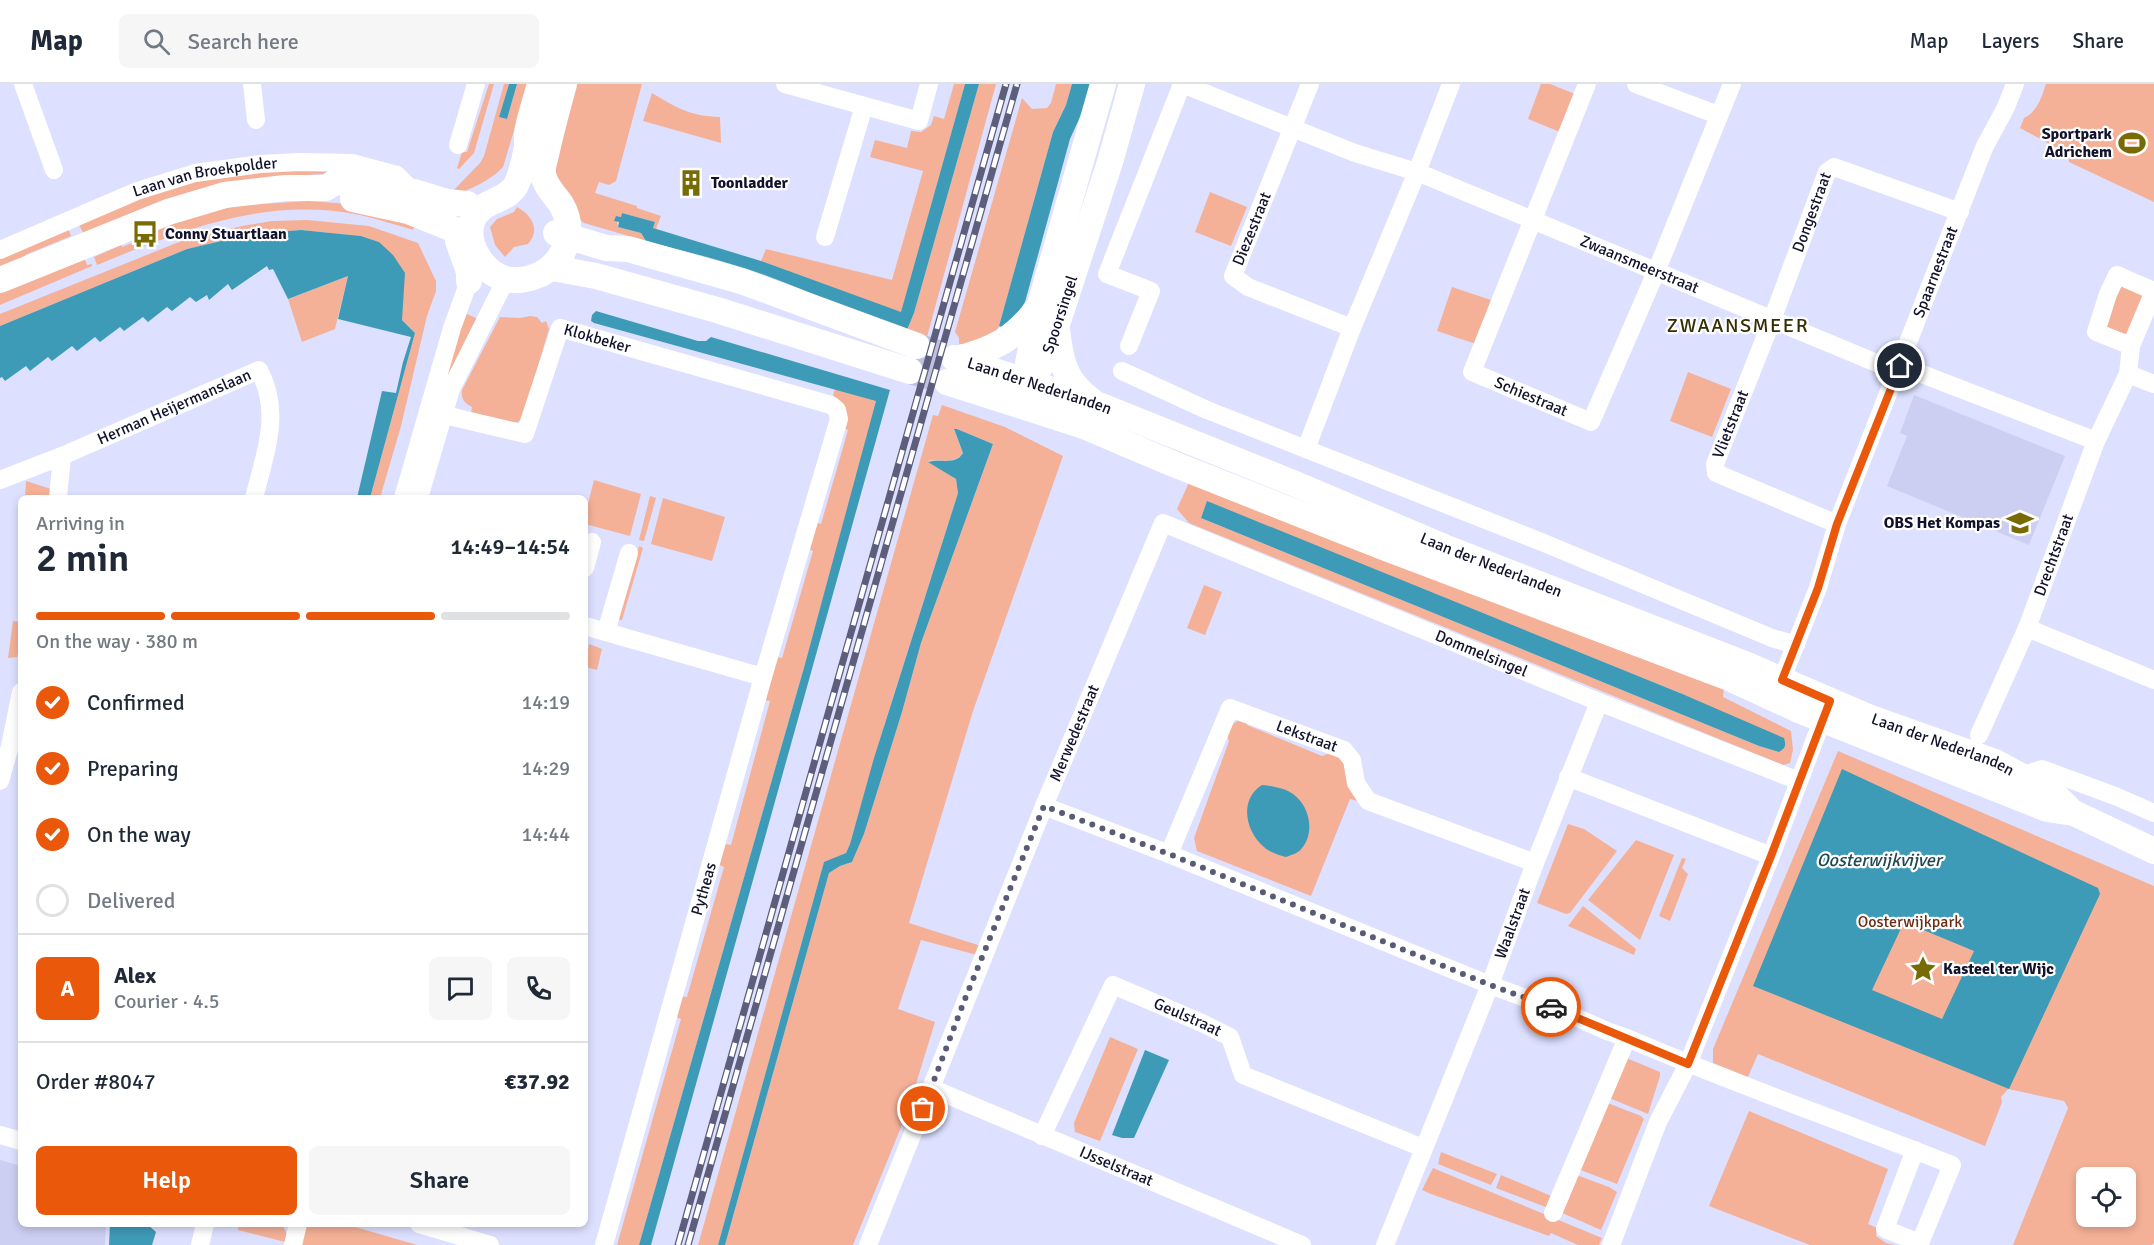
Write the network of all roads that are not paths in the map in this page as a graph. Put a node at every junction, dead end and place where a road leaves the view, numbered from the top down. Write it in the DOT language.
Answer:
graph roads {
  1 [pos="23,84"];
  2 [pos="252,84"];
  3 [pos="476,84"];
  4 [pos="540,84"];
  5 [pos="564,84"];
  6 [pos="785,84"];
  7 [pos="929,84"];
  8 [pos="1103,84"];
  9 [pos="1132,84"];
  10 [pos="1182,84"];
  11 [pos="1311,84"];
  12 [pos="1450,84"];
  13 [pos="1587,84"];
  14 [pos="1636,84"];
  15 [pos="1732,84"];
  16 [pos="2015,84"];
  17 [pos="864,106"];
  18 [pos="1718,115"];
  19 [pos="256,120"];
  20 [pos="1293,128"];
  21 [pos="458,145"];
  22 [pos="54,170"];
  23 [pos="1417,172"];
  24 [pos="510,185"];
  25 [pos="326,188"];
  26 [pos="414,192"];
  27 [pos="467,204"];
  28 [pos="1960,212"];
  29 [pos="1532,219"];
  30 [pos="564,231"];
  31 [pos="464,233"];
  32 [pos="825,237"];
  33 [pos="0,250"];
  34 [pos="552,268"];
  35 [pos="1656,272"];
  36 [pos="506,279"];
  37 [pos="0,280"];
  38 [pos="469,281"];
  39 [pos="2154,291"];
  40 [pos="1039,308"];
  41 [pos="1772,320"];
  42 [pos="1352,328"];
  43 [pos="1057,329"];
  44 [pos="917,346"];
  45 [pos="1129,346"];
  46 [pos="2131,346"];
  47 [pos="953,366"];
  48 [pos="1900,366"];
  49 [pos="910,371"];
  50 [pos="1122,371"];
  51 [pos="2128,374"];
  52 [pos="1029,383"];
  53 [pos="2154,384"];
  54 [pos="987,394"];
  55 [pos="1099,405"];
  56 [pos="837,410"];
  57 [pos="435,413"];
  58 [pos="1084,426"];
  59 [pos="2096,441"];
  60 [pos="1306,449"];
  61 [pos="62,456"];
  62 [pos="0,480"];
  63 [pos="58,495"];
  64 [pos="255,495"];
  65 [pos="404,495"];
  66 [pos="420,495"];
  67 [pos="1163,523"];
  68 [pos="1837,524"];
  69 [pos="592,542"];
  70 [pos="629,553"];
  71 [pos="588,557"];
  72 [pos="588,627"];
  73 [pos="2027,628"];
  74 [pos="606,632"];
  75 [pos="1796,645"];
  76 [pos="2152,674"];
  77 [pos="763,677"];
  78 [pos="1778,689"];
  79 [pos="1599,702"];
  80 [pos="18,707"];
  81 [pos="1826,710"];
  82 [pos="1979,735"];
  83 [pos="1568,777"];
  84 [pos="0,781"];
  85 [pos="1799,781"];
  86 [pos="2021,788"];
  87 [pos="1044,806"];
  88 [pos="2154,813"];
  89 [pos="2154,850"];
  90 [pos="1169,854"];
  91 [pos="1771,856"];
  92 [pos="1535,863"];
  93 [pos="1490,985"];
  94 [pos="1627,1038"];
  95 [pos="1688,1064"];
  96 [pos="931,1088"];
  97 [pos="0,1135"];
  98 [pos="1042,1136"];
  99 [pos="18,1140"];
  100 [pos="1423,1148"];
  101 [pos="1915,1150"];
  102 [pos="1554,1213"];
  103 [pos="204,1227"];
  104 [pos="297,1227"];
  105 [pos="429,1227"];
  106 [pos="1618,1243"];
  107 [pos="200,1245"];
  108 [pos="293,1245"];
  109 [pos="490,1245"];
  110 [pos="604,1245"];
  111 [pos="867,1245"];
  112 [pos="1302,1245"];
  113 [pos="1385,1245"];
  1 -- 22 [label="street"];
  2 -- 19 [label="street"];
  3 -- 21 [label="street"];
  4 -- 24 [label="main road"];
  5 -- 30 [label="main road"];
  6 -- 17 [label="street"];
  7 -- 17 [label="street"];
  8 -- 40 [label="main road, Spoorsingel"];
  9 -- 43 [label="main road, Spoorsingel"];
  10 -- 20 [label="street, Zwaansmeerstraat"];
  10 -- 45 [label="street"];
  11 -- 20 [label="street"];
  12 -- 23 [label="street"];
  13 -- 29 [label="street"];
  14 -- 18 [label="street"];
  15 -- 18 [label="street"];
  16 -- 28 [label="street, Spaarnestraat"];
  17 -- 32 [label="street"];
  18 -- 35 [label="street"];
  20 -- 23 [label="street, Zwaansmeerstraat"];
  20 -- 42 [label="street, Diezestraat"];
  23 -- 29 [label="street, Zwaansmeerstraat"];
  23 -- 42 [label="street"];
  24 -- 27 [label="main road"];
  24 -- 30 [label="main road"];
  24 -- 31 [label="main road"];
  25 -- 26 [label="main road, Laan van Broekpolder"];
  25 -- 31 [label="main road, Laan van Broekpolder"];
  25 -- 37 [label="main road, Laan van Broekpolder"];
  26 -- 27 [label="main road, Laan van Broekpolder"];
  26 -- 33 [label="street, Laan van Broekpolder"];
  27 -- 31 [label="main road"];
  28 -- 41 [label="street, Dongestraat"];
  28 -- 48 [label="street, Spaarnestraat"];
  29 -- 35 [label="street, Zwaansmeerstraat"];
  29 -- 35 [label="street, Schiestraat"];
  30 -- 34 [label="main road"];
  30 -- 36 [label="main road"];
  30 -- 44 [label="main road"];
  31 -- 36 [label="main road"];
  31 -- 38 [label="main road"];
  34 -- 36 [label="main road"];
  34 -- 49 [label="main road"];
  35 -- 41 [label="street, Zwaansmeerstraat"];
  36 -- 57 [label="street"];
  38 -- 57 [label="street"];
  39 -- 46 [label="street, Drechtstraat"];
  39 -- 46 [label="street"];
  40 -- 47 [label="main road"];
  40 -- 52 [label="main road, Spoorsingel"];
  41 -- 48 [label="street, Zwaansmeerstraat"];
  41 -- 68 [label="street, Vlietstraat"];
  42 -- 60 [label="street"];
  43 -- 52 [label="main road, Spoorsingel"];
  43 -- 55 [label="main road"];
  46 -- 51 [label="street, Drechtstraat"];
  47 -- 52 [label="main road, Laan der Nederlanden"];
  47 -- 54 [label="main road, Laan der Nederlanden"];
  48 -- 59 [label="street, Zwaansmeerstraat"];
  48 -- 68 [label="street, Spaarnestraat"];
  50 -- 60 [label="street"];
  51 -- 53 [label="street"];
  51 -- 59 [label="street, Drechtstraat"];
  52 -- 54 [label="main road"];
  52 -- 55 [label="main road, Laan der Nederlanden"];
  52 -- 58 [label="main road"];
  54 -- 58 [label="main road, Laan der Nederlanden"];
  55 -- 78 [label="main road, Laan der Nederlanden"];
  56 -- 57 [label="street, Klokbeker"];
  56 -- 77 [label="street, Pytheas"];
  57 -- 65 [label="street"];
  57 -- 66 [label="street"];
  58 -- 78 [label="main road, Laan der Nederlanden"];
  59 -- 73 [label="street, Drechtstraat"];
  60 -- 75 [label="street"];
  61 -- 62 [label="street, Herman Heijermanslaan"];
  61 -- 63 [label="street"];
  61 -- 64 [label="street, Herman Heijermanslaan"];
  67 -- 79 [label="street, Dommelsingel"];
  67 -- 87 [label="street, Merwedestraat"];
  68 -- 75 [label="street, Spaarnestraat"];
  69 -- 71 [label="street"];
  70 -- 74 [label="street"];
  72 -- 74 [label="street"];
  73 -- 76 [label="street"];
  73 -- 82 [label="street, Drechtstraat"];
  74 -- 77 [label="street"];
  75 -- 78 [label="street, Spaarnestraat"];
  77 -- 110 [label="street, Pytheas"];
  78 -- 81 [label="main road, Laan der Nederlanden"];
  79 -- 83 [label="street, Waalstraat"];
  79 -- 85 [label="street, Dommelsingel"];
  80 -- 84 [label="street"];
  81 -- 85 [label="street"];
  81 -- 86 [label="main road, Laan der Nederlanden"];
  83 -- 91 [label="street"];
  83 -- 92 [label="street, Waalstraat"];
  85 -- 91 [label="street"];
  86 -- 88 [label="street, Laan der Nederlanden"];
  86 -- 89 [label="main road, Laan der Nederlanden"];
  87 -- 90 [label="street"];
  87 -- 96 [label="street, Merwedestraat"];
  90 -- 92 [label="street, Lekstraat"];
  90 -- 93 [label="street"];
  91 -- 95 [label="street"];
  92 -- 93 [label="street, Waalstraat"];
  93 -- 94 [label="street"];
  93 -- 100 [label="street, Waalstraat"];
  94 -- 95 [label="street"];
  94 -- 102 [label="street"];
  95 -- 101 [label="street"];
  95 -- 106 [label="street"];
  96 -- 98 [label="street, IJsselstraat"];
  96 -- 111 [label="street, Merwedestraat"];
  97 -- 99 [label="street"];
  98 -- 100 [label="street, Geulstraat"];
  98 -- 112 [label="street, IJsselstraat"];
  100 -- 113 [label="street, Waalstraat"];
  101 -- 101 [label="street"];
  103 -- 107 [label="street"];
  104 -- 108 [label="street"];
  105 -- 109 [label="street"];
}
